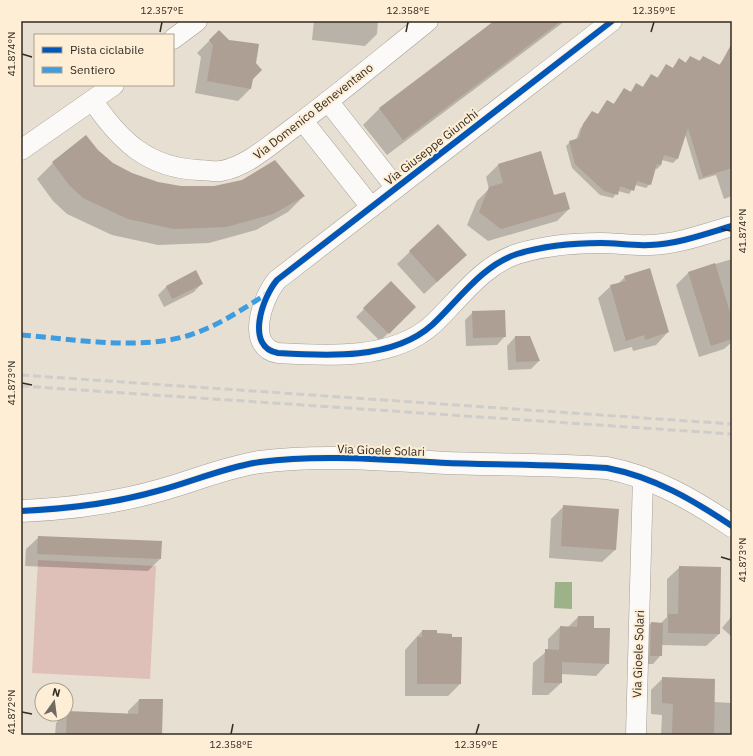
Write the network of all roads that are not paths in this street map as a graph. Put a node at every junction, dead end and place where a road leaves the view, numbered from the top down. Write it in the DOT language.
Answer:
graph roads {
  1 [pos="197,21"];
  2 [pos="428,21"];
  3 [pos="612,21"];
  4 [pos="174,38"];
  5 [pos="113,86"];
  6 [pos="93,101"];
  7 [pos="328,101"];
  8 [pos="303,120"];
  9 [pos="21,150"];
  10 [pos="396,188"];
  11 [pos="371,207"];
  12 [pos="732,226"];
  13 [pos="643,477"];
  14 [pos="21,511"];
  15 [pos="732,526"];
  16 [pos="636,735"];
  1 -- 4 [label="street"];
  2 -- 7 [label="street, Via Domenico Beneventano"];
  3 -- 10 [label="street, Via Giuseppe Giunchi"];
  5 -- 6 [label="street"];
  6 -- 8 [label="street, Via Domenico Beneventano"];
  6 -- 9 [label="street"];
  7 -- 8 [label="street, Via Domenico Beneventano"];
  7 -- 10 [label="street"];
  8 -- 11 [label="street"];
  10 -- 11 [label="street, Via Giuseppe Giunchi"];
  11 -- 12 [label="street, Via Giuseppe Giunchi"];
  13 -- 14 [label="street, Via Gioele Solari"];
  13 -- 15 [label="street, Via Gioele Solari"];
  13 -- 16 [label="street, Via Gioele Solari"];
}
